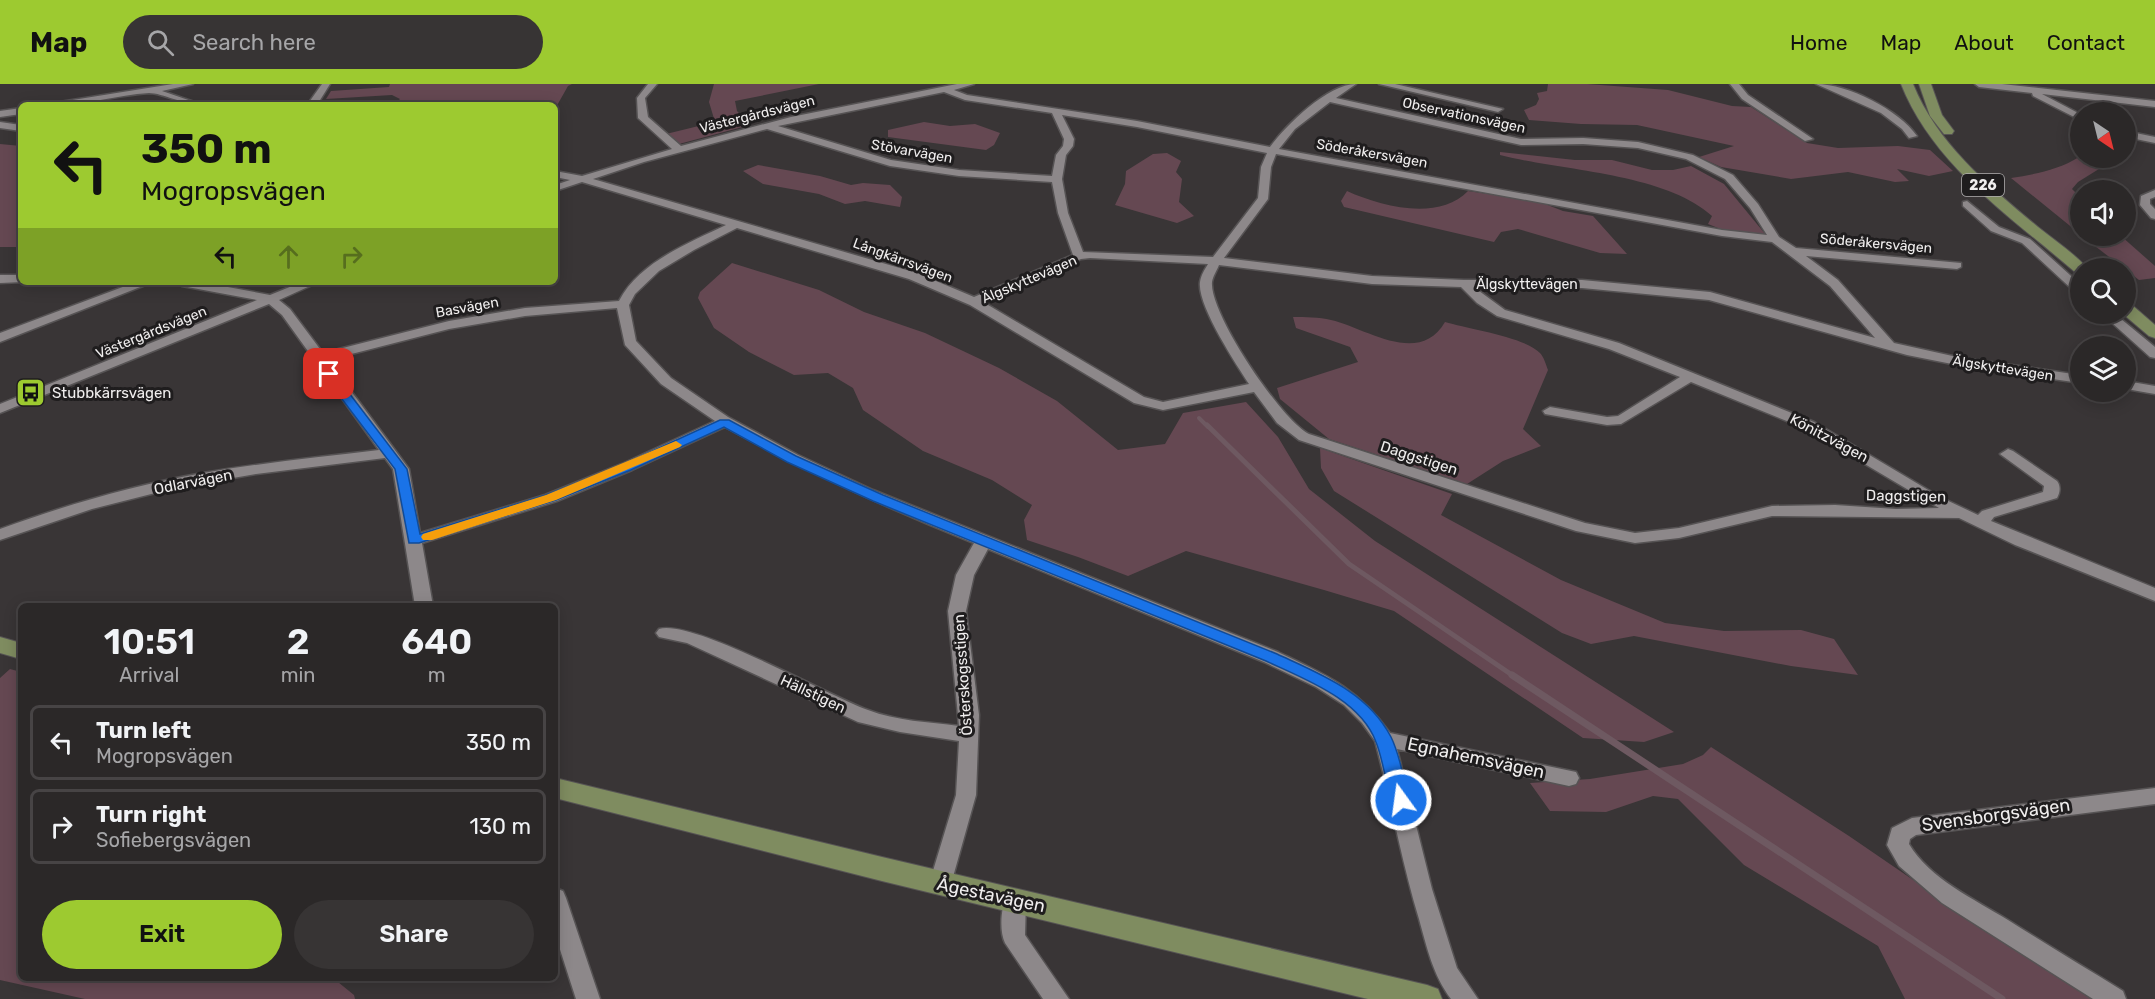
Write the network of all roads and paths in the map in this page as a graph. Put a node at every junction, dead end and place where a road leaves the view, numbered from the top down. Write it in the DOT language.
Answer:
graph roads {
  1 [pos="132,84"];
  2 [pos="189,84"];
  3 [pos="326,84"];
  4 [pos="653,84"];
  5 [pos="970,84"];
  6 [pos="1352,84"];
  7 [pos="1383,84"];
  8 [pos="1734,84"];
  9 [pos="1820,84"];
  10 [pos="1907,84"];
  11 [pos="1925,84"];
  12 [pos="1979,84"];
  13 [pos="2048,87"];
  14 [pos="2024,88"];
  15 [pos="944,89"];
  16 [pos="152,91"];
  17 [pos="1327,99"];
  18 [pos="80,102"];
  19 [pos="188,102"];
  20 [pos="314,102"];
  21 [pos="2155,104"];
  22 [pos="1498,109"];
  23 [pos="18,111"];
  24 [pos="1056,112"];
  25 [pos="2070,112"];
  26 [pos="0,114"];
  27 [pos="0,125"];
  28 [pos="767,126"];
  29 [pos="18,128"];
  30 [pos="1912,136"];
  31 [pos="2136,136"];
  32 [pos="1808,139"];
  33 [pos="2155,140"];
  34 [pos="679,150"];
  35 [pos="1273,151"];
  36 [pos="558,175"];
  37 [pos="582,179"];
  38 [pos="1057,179"];
  39 [pos="558,187"];
  40 [pos="2155,193"];
  41 [pos="1967,204"];
  42 [pos="2155,216"];
  43 [pos="735,224"];
  44 [pos="1775,239"];
  45 [pos="1793,251"];
  46 [pos="1079,256"];
  47 [pos="2076,258"];
  48 [pos="2077,258"];
  49 [pos="1217,261"];
  50 [pos="1957,265"];
  51 [pos="0,279"];
  52 [pos="18,279"];
  53 [pos="2070,281"];
  54 [pos="139,285"];
  55 [pos="198,285"];
  56 [pos="305,285"];
  57 [pos="1464,285"];
  58 [pos="270,299"];
  59 [pos="2136,300"];
  60 [pos="974,302"];
  61 [pos="623,304"];
  62 [pos="2155,316"];
  63 [pos="2136,317"];
  64 [pos="2120,324"];
  65 [pos="2155,333"];
  66 [pos="0,338"];
  67 [pos="1889,346"];
  68 [pos="2155,354"];
  69 [pos="319,358"];
  70 [pos="1690,377"];
  71 [pos="2070,378"];
  72 [pos="1256,387"];
  73 [pos="2136,387"];
  74 [pos="2155,390"];
  75 [pos="0,409"];
  76 [pos="1550,411"];
  77 [pos="724,422"];
  78 [pos="391,453"];
  79 [pos="2008,454"];
  80 [pos="1960,513"];
  81 [pos="1980,523"];
  82 [pos="0,536"];
  83 [pos="414,540"];
  84 [pos="984,540"];
  85 [pos="2155,595"];
  86 [pos="424,603"];
  87 [pos="665,633"];
  88 [pos="0,645"];
  89 [pos="18,650"];
  90 [pos="968,735"];
  91 [pos="1384,739"];
  92 [pos="1569,777"];
  93 [pos="558,789"];
  94 [pos="2155,796"];
  95 [pos="940,884"];
  96 [pos="1015,901"];
  97 [pos="558,907"];
  98 [pos="588,999"];
  99 [pos="1057,999"];
  100 [pos="1427,999"];
  101 [pos="1466,999"];
  102 [pos="2114,999"];
  1 -- 16 [label="street"];
  2 -- 16 [label="street"];
  3 -- 20 [label="street"];
  4 -- 34 [label="street"];
  5 -- 15 [label="street, Västergårdsvägen"];
  6 -- 17 [label="street, Daggstigen"];
  7 -- 22 [label="street"];
  8 -- 32 [label="street"];
  9 -- 30 [label="street"];
  10 -- 47 [label="main road, 226"];
  11 -- 48 [label="main road, 226"];
  12 -- 14 [label="street"];
  13 -- 14 [label="street"];
  13 -- 21 [label="street"];
  14 -- 25 [label="street"];
  15 -- 24 [label="street, Söderåkersvägen"];
  15 -- 28 [label="street, Västergårdsvägen"];
  16 -- 18 [label="street"];
  16 -- 19 [label="street"];
  17 -- 35 [label="street, Daggstigen"];
  17 -- 44 [label="street, Observationsvägen"];
  23 -- 26 [label="street"];
  24 -- 35 [label="street, Söderåkersvägen"];
  24 -- 38 [label="street"];
  27 -- 29 [label="street"];
  28 -- 34 [label="street, Västergårdsvägen"];
  28 -- 38 [label="street, Stövarvägen"];
  31 -- 33 [label="street"];
  34 -- 37 [label="street, Västergårdsvägen"];
  35 -- 44 [label="street, Söderåkersvägen"];
  35 -- 49 [label="street, Daggstigen"];
  36 -- 37 [label="street, Långkärrsvägen"];
  37 -- 39 [label="street, Västergårdsvägen"];
  37 -- 43 [label="street, Långkärrsvägen"];
  38 -- 46 [label="street"];
  40 -- 42 [label="street"];
  41 -- 53 [label="street"];
  43 -- 60 [label="street, Långkärrsvägen"];
  43 -- 61 [label="street"];
  44 -- 45 [label="street, Söderåkersvägen"];
  45 -- 50 [label="street, Söderåkersvägen"];
  45 -- 67 [label="street, Söderåkersvägen"];
  46 -- 49 [label="street, Älgskyttevägen"];
  46 -- 60 [label="street, Älgskyttevägen"];
  49 -- 57 [label="street, Älgskyttevägen"];
  49 -- 72 [label="street, Daggstigen"];
  51 -- 52 [label="street"];
  54 -- 66 [label="street"];
  55 -- 58 [label="street"];
  56 -- 58 [label="street, Västergårdsvägen"];
  57 -- 67 [label="street, Älgskyttevägen"];
  57 -- 70 [label="street, Könitzvägen"];
  58 -- 69 [label="street"];
  58 -- 75 [label="street, Västergårdsvägen"];
  59 -- 62 [label="main road"];
  60 -- 72 [label="street, Långkärrsvägen"];
  61 -- 69 [label="street, Basvägen"];
  61 -- 77 [label="street, Egnahemsvägen"];
  63 -- 65 [label="main road"];
  64 -- 68 [label="street"];
  67 -- 71 [label="street, Älgskyttevägen"];
  69 -- 78 [label="street"];
  70 -- 76 [label="street"];
  70 -- 80 [label="street, Könitzvägen"];
  72 -- 80 [label="street, Daggstigen"];
  73 -- 74 [label="street"];
  77 -- 83 [label="street"];
  77 -- 84 [label="street, Egnahemsvägen"];
  78 -- 82 [label="street, Odlarvägen"];
  78 -- 83 [label="street"];
  79 -- 81 [label="street"];
  80 -- 81 [label="street, Könitzvägen"];
  81 -- 85 [label="street, Könitzvägen"];
  83 -- 86 [label="street"];
  84 -- 90 [label="street, Österskogsstigen"];
  84 -- 91 [label="street, Egnahemsvägen"];
  87 -- 90 [label="street, Hällstigen"];
  88 -- 89 [label="main road"];
  90 -- 95 [label="street, Österskogsstigen"];
  91 -- 92 [label="street, Egnahemsvägen"];
  91 -- 101 [label="street, Egnahemsvägen"];
  93 -- 95 [label="main road, Ågestavägen"];
  94 -- 102 [label="street, Svensborgsvägen"];
  95 -- 96 [label="main road, Ågestavägen"];
  96 -- 99 [label="street"];
  96 -- 100 [label="main road, Ågestavägen"];
  97 -- 98 [label="street"];
}
